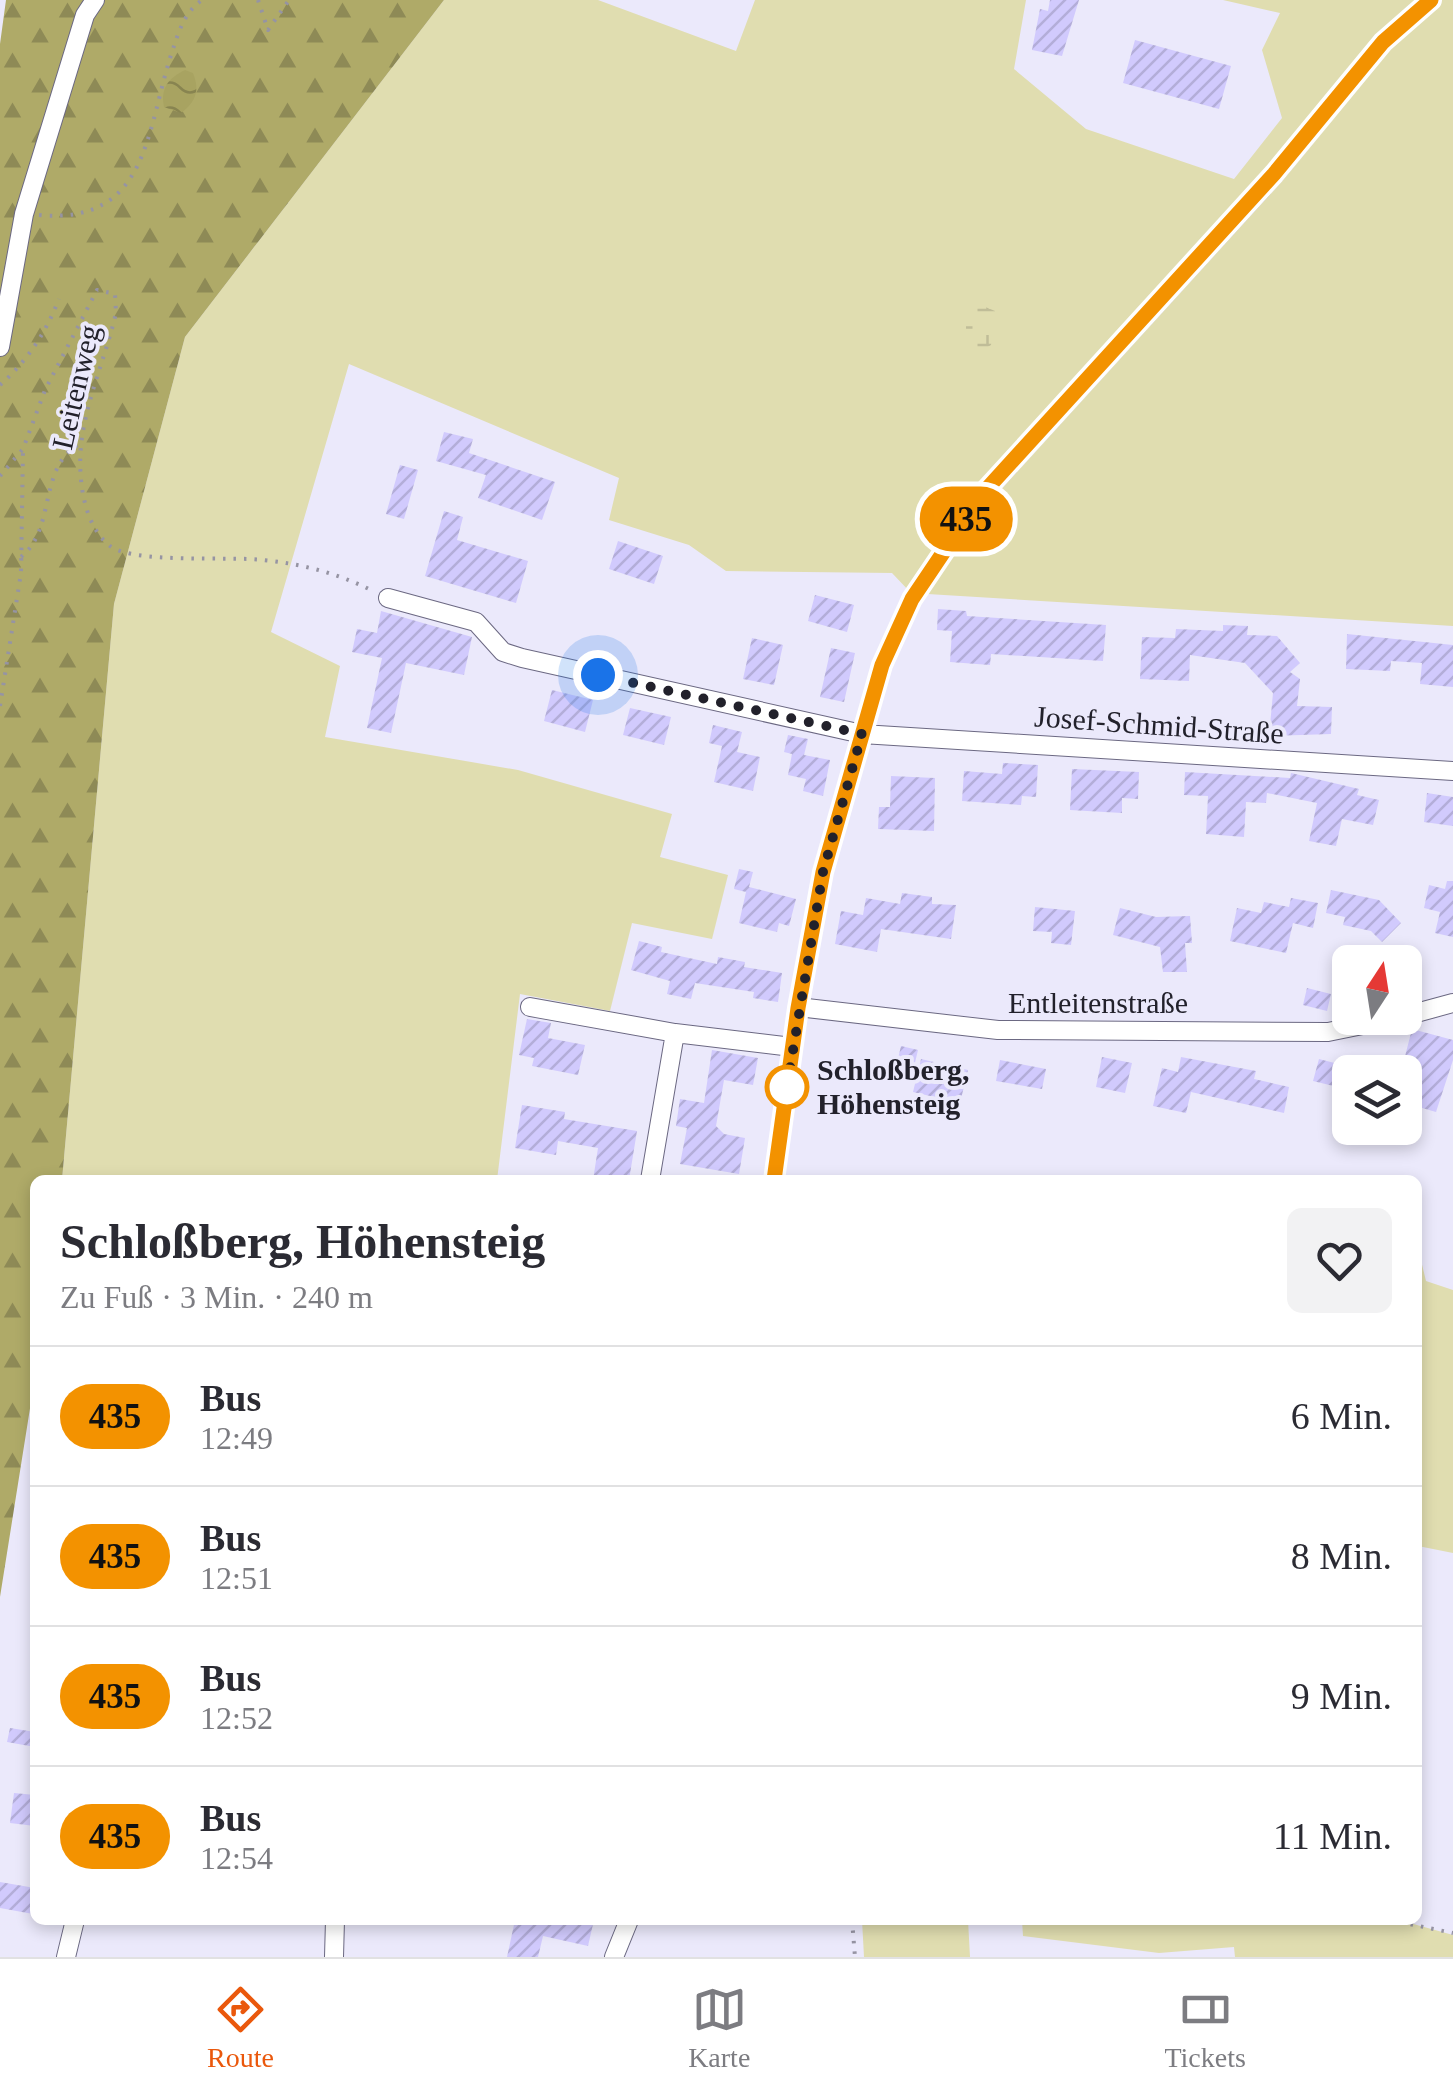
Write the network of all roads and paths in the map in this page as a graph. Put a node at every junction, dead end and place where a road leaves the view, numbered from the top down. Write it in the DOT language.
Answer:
graph roads {
  1 [pos="96,0"];
  2 [pos="202,0"];
  3 [pos="258,0"];
  4 [pos="289,0"];
  5 [pos="1431,0"];
  6 [pos="24,214"];
  7 [pos="59,299"];
  8 [pos="0,348"];
  9 [pos="0,385"];
  10 [pos="81,443"];
  11 [pos="23,449"];
  12 [pos="0,476"];
  13 [pos="21,558"];
  14 [pos="388,598"];
  15 [pos="0,706"];
  16 [pos="862,734"];
  17 [pos="1453,771"];
  18 [pos="1453,1003"];
  19 [pos="530,1007"];
  20 [pos="798,1008"];
  21 [pos="1422,1011"];
  22 [pos="1332,1031"];
  23 [pos="675,1032"];
  24 [pos="792,1047"];
  25 [pos="651,1175"];
  26 [pos="775,1175"];
  27 [pos="74,1925"];
  28 [pos="334,1925"];
  29 [pos="627,1925"];
  30 [pos="852,1925"];
  31 [pos="1416,1925"];
  32 [pos="1453,1932"];
  33 [pos="66,1957"];
  34 [pos="334,1957"];
  35 [pos="614,1957"];
  36 [pos="855,1957"];
  1 -- 6 [label="street"];
  2 -- 6 [label="path"];
  3 -- 4 [label="path"];
  5 -- 16 [label="street"];
  6 -- 8 [label="street"];
  7 -- 9 [label="path"];
  10 -- 11 [label="path, Leitenweg"];
  10 -- 13 [label="path"];
  10 -- 14 [label="path, Leitenweg"];
  11 -- 12 [label="path, Leitenweg"];
  11 -- 13 [label="path"];
  13 -- 15 [label="path"];
  14 -- 16 [label="street, Josef-Schmid-Straße"];
  16 -- 17 [label="street, Josef-Schmid-Straße"];
  16 -- 20 [label="street"];
  18 -- 21 [label="street"];
  19 -- 23 [label="street"];
  20 -- 22 [label="street, Entleitenstraße"];
  20 -- 24 [label="street"];
  23 -- 24 [label="street"];
  23 -- 25 [label="street"];
  24 -- 26 [label="street"];
  27 -- 33 [label="street"];
  28 -- 34 [label="street"];
  29 -- 35 [label="street"];
  30 -- 36 [label="path"];
  31 -- 32 [label="path"];
}
